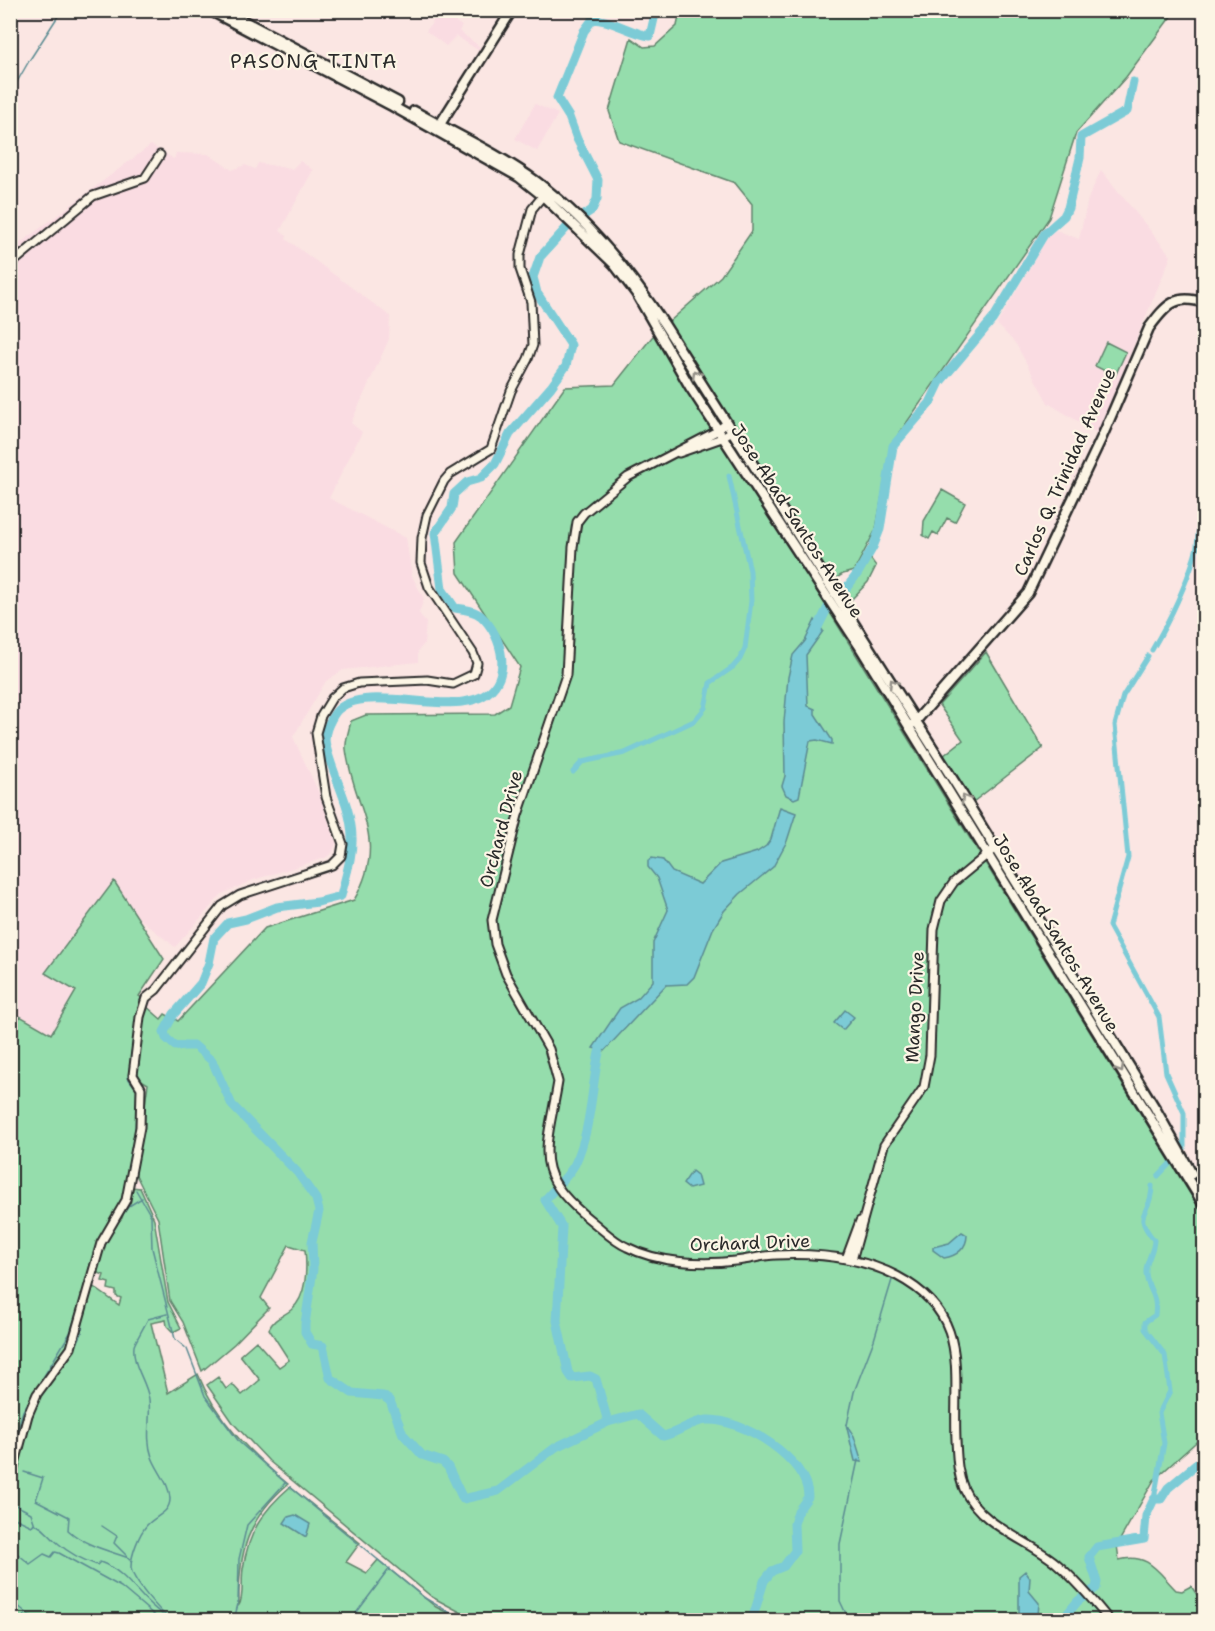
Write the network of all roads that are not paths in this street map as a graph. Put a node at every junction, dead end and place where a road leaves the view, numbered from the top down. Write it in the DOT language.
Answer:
graph roads {
  1 [pos="209,10"];
  2 [pos="223,10"];
  3 [pos="512,10"];
  4 [pos="439,128"];
  5 [pos="160,155"];
  6 [pos="548,197"];
  7 [pos="588,233"];
  8 [pos="10,265"];
  9 [pos="1204,303"];
  10 [pos="729,427"];
  11 [pos="721,433"];
  12 [pos="830,594"];
  13 [pos="839,608"];
  14 [pos="917,721"];
  15 [pos="908,727"];
  16 [pos="993,854"];
  17 [pos="1180,1161"];
  18 [pos="1204,1194"];
  19 [pos="1204,1205"];
  20 [pos="849,1259"];
  21 [pos="10,1482"];
  22 [pos="1109,1620"];
  1 -- 4 [label="main road, Jose Abad Santos Avenue"];
  2 -- 4 [label="main road, Jose Abad Santos Avenue"];
  3 -- 4 [label="main road"];
  4 -- 6 [label="main road, Jose Abad Santos Avenue"];
  5 -- 8 [label="street"];
  6 -- 7 [label="main road, Jose Abad Santos Avenue"];
  6 -- 21 [label="street"];
  10 -- 7 [label="main road, Jose Abad Santos Avenue, one-way"];
  7 -- 11 [label="main road, Jose Abad Santos Avenue"];
  9 -- 14 [label="main road, Carlos Q. Trinidad Avenue"];
  10 -- 11 [label="street, Orchard Drive"];
  10 -- 12 [label="main road, Jose Abad Santos Avenue"];
  11 -- 12 [label="main road, Jose Abad Santos Avenue"];
  11 -- 20 [label="street, Orchard Drive"];
  12 -- 13 [label="main road, Jose Abad Santos Avenue"];
  14 -- 13 [label="main road, Jose Abad Santos Avenue, one-way"];
  13 -- 15 [label="main road, Jose Abad Santos Avenue"];
  14 -- 15 [label="main road, Carlos Q. Trinidad Avenue"];
  16 -- 14 [label="main road, Jose Abad Santos Avenue, one-way"];
  15 -- 16 [label="main road, Jose Abad Santos Avenue"];
  16 -- 17 [label="main road, Jose Abad Santos Avenue"];
  16 -- 20 [label="street, Mango Drive"];
  17 -- 18 [label="main road, Jose Abad Santos Avenue"];
  17 -- 19 [label="main road, Jose Abad Santos Avenue"];
  20 -- 22 [label="street, Orchard Drive"];
}
